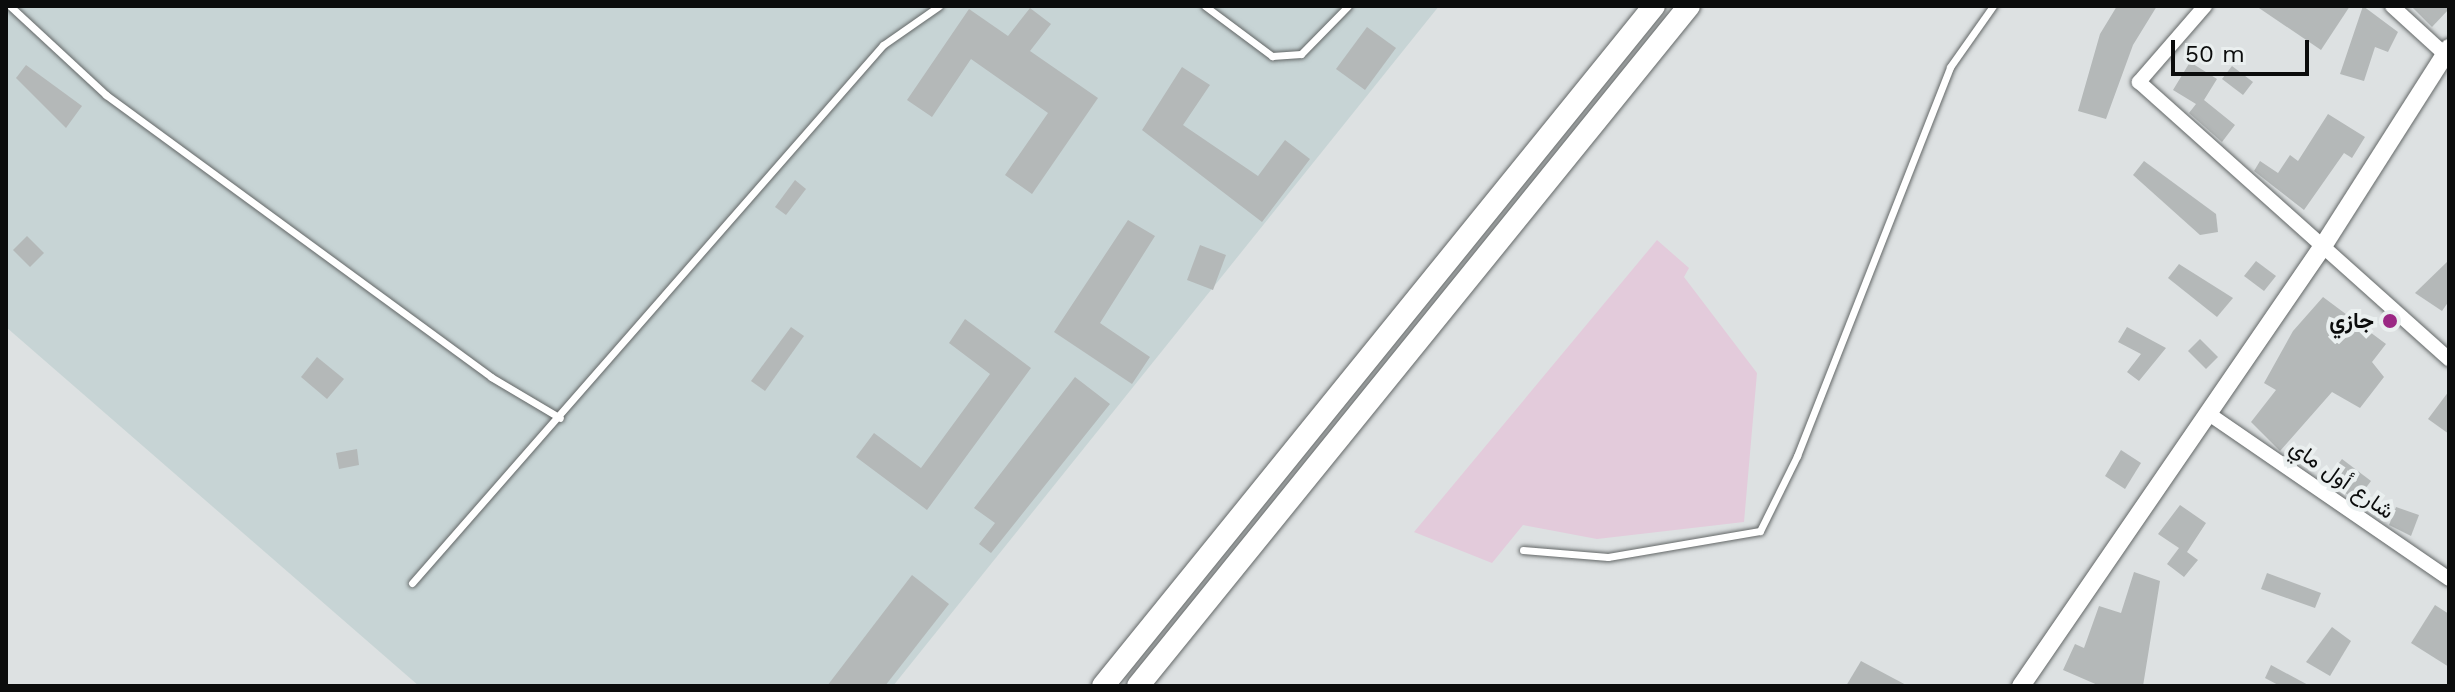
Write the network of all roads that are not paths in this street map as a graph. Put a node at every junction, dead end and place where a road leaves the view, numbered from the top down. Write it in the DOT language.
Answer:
graph roads {
  1 [pos="10,6"];
  2 [pos="939,6"];
  3 [pos="1205,6"];
  4 [pos="1348,6"];
  5 [pos="1654,6"];
  6 [pos="1689,6"];
  7 [pos="1993,6"];
  8 [pos="2205,6"];
  9 [pos="2392,6"];
  10 [pos="2447,54"];
  11 [pos="2323,246"];
  12 [pos="2449,359"];
  13 [pos="2209,414"];
  14 [pos="560,418"];
  15 [pos="1523,550"];
  16 [pos="2449,579"];
  17 [pos="412,583"];
  18 [pos="1103,686"];
  19 [pos="1138,686"];
  20 [pos="2021,686"];
  1 -- 14 [label="lane"];
  2 -- 14 [label="lane"];
  3 -- 4 [label="lane"];
  5 -- 18 [label="main road"];
  6 -- 19 [label="main road"];
  7 -- 15 [label="lane"];
  8 -- 11 [label="street"];
  9 -- 10 [label="street"];
  10 -- 11 [label="street"];
  11 -- 12 [label="street"];
  11 -- 13 [label="street"];
  13 -- 16 [label="street, شارع أول ماي"];
  13 -- 20 [label="street"];
  14 -- 17 [label="lane"];
}
